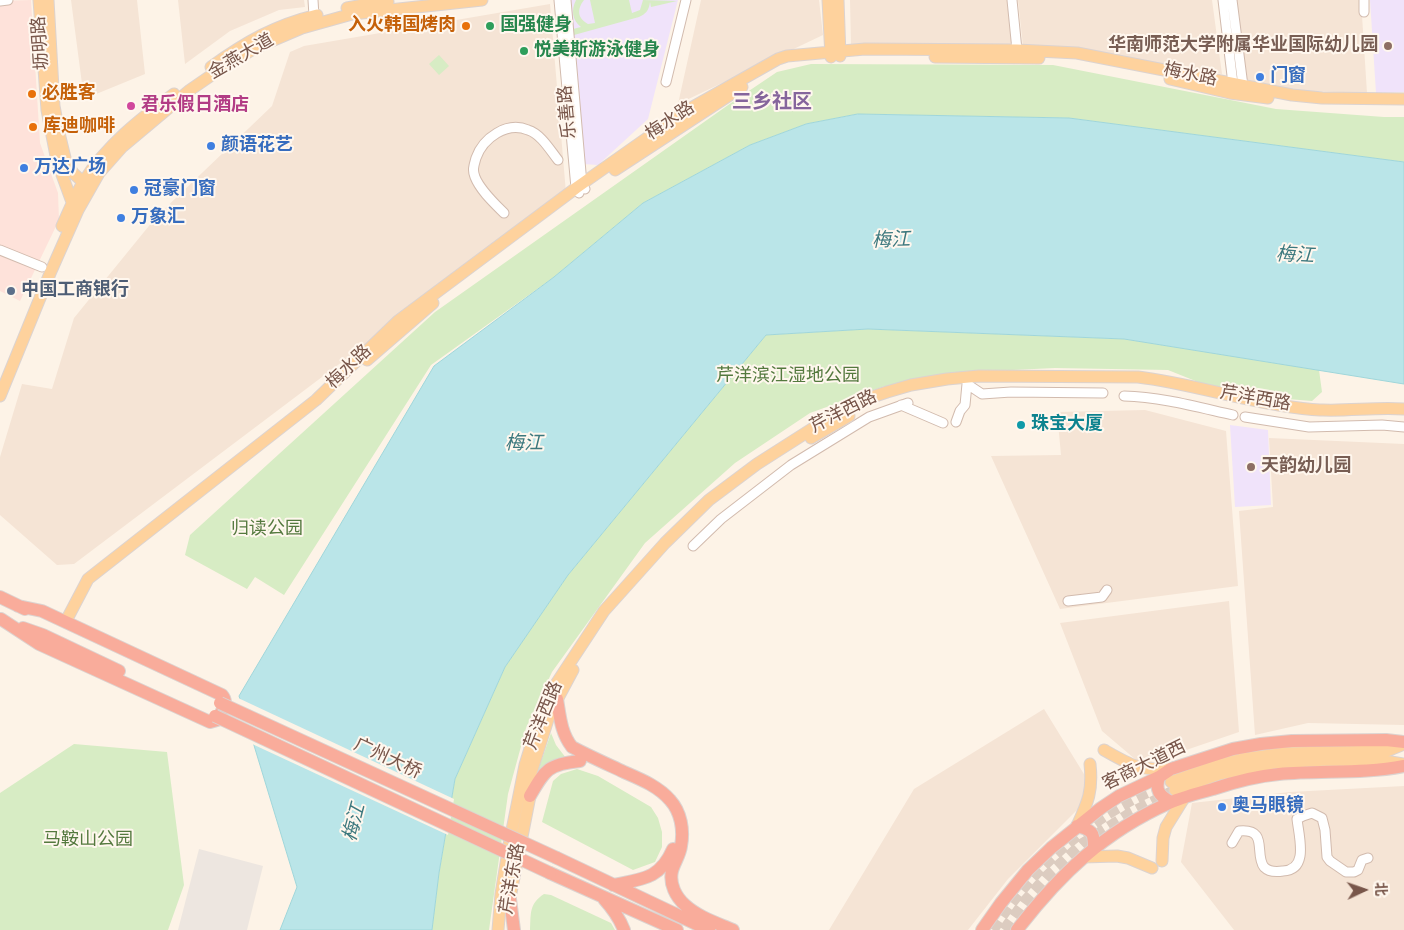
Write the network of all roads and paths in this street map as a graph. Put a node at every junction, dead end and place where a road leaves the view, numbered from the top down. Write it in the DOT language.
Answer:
graph roads {
  1 [pos="8,0"];
  2 [pos="39,0"];
  3 [pos="48,0"];
  4 [pos="313,0"];
  5 [pos="408,0"];
  6 [pos="482,0"];
  7 [pos="559,0"];
  8 [pos="566,0"];
  9 [pos="686,0"];
  10 [pos="828,0"];
  11 [pos="838,0"];
  12 [pos="1012,0"];
  13 [pos="1223,0"];
  14 [pos="1232,0"];
  15 [pos="1364,0"];
  16 [pos="0,1"];
  17 [pos="1364,12"];
  18 [pos="314,16"];
  19 [pos="1017,50"];
  20 [pos="835,54"];
  21 [pos="666,82"];
  22 [pos="1238,85"];
  23 [pos="1404,99"];
  24 [pos="1404,105"];
  25 [pos="558,160"];
  26 [pos="83,182"];
  27 [pos="580,188"];
  28 [pos="72,202"];
  29 [pos="504,214"];
  30 [pos="0,250"];
  31 [pos="42,267"];
  32 [pos="0,379"];
  33 [pos="967,384"];
  34 [pos="1103,394"];
  35 [pos="0,396"];
  36 [pos="1124,396"];
  37 [pos="1404,409"];
  38 [pos="1233,415"];
  39 [pos="1404,416"];
  40 [pos="1245,417"];
  41 [pos="943,422"];
  42 [pos="956,422"];
  43 [pos="1404,427"];
  44 [pos="693,546"];
  45 [pos="1107,590"];
  46 [pos="0,598"];
  47 [pos="1068,601"];
  48 [pos="18,606"];
  49 [pos="72,617"];
  50 [pos="0,619"];
  51 [pos="553,699"];
  52 [pos="550,713"];
  53 [pos="1404,743"];
  54 [pos="1104,750"];
  55 [pos="580,761"];
  56 [pos="1090,764"];
  57 [pos="1404,765"];
  58 [pos="1172,786"];
  59 [pos="530,796"];
  60 [pos="1077,826"];
  61 [pos="523,829"];
  62 [pos="1232,843"];
  63 [pos="509,845"];
  64 [pos="1094,848"];
  65 [pos="1083,857"];
  66 [pos="1368,858"];
  67 [pos="1162,861"];
  68 [pos="1152,868"];
  69 [pos="613,885"];
  70 [pos="602,897"];
  71 [pos="510,899"];
  72 [pos="498,930"];
  73 [pos="505,930"];
  74 [pos="514,930"];
  75 [pos="624,930"];
  76 [pos="677,930"];
  77 [pos="709,930"];
  78 [pos="733,930"];
  79 [pos="982,930"];
  80 [pos="1017,930"];
  1 -- 16 [label="street"];
  2 -- 28 [label="main road, 坜明路"];
  3 -- 26 [label="main road, 坜明路"];
  4 -- 18 [label="street"];
  5 -- 18 [label="main road, 金燕大道"];
  6 -- 35 [label="main road, 金燕大道"];
  7 -- 27 [label="street, 乐善路"];
  8 -- 27 [label="street, 乐善路"];
  9 -- 21 [label="street"];
  10 -- 20 [label="main road"];
  11 -- 20 [label="main road"];
  12 -- 19 [label="street"];
  13 -- 22 [label="street"];
  14 -- 22 [label="street"];
  15 -- 17 [label="street"];
  18 -- 26 [label="main road, 金燕大道"];
  19 -- 20 [label="main road, 梅水路"];
  19 -- 22 [label="main road, 梅水路"];
  20 -- 24 [label="main road, 梅水路"];
  20 -- 27 [label="main road, 梅水路"];
  22 -- 23 [label="main road, 梅水路"];
  25 -- 29 [label="street"];
  26 -- 28 [label="main road, 金燕大道"];
  27 -- 49 [label="main road, 梅水路"];
  28 -- 32 [label="main road, 金燕大道"];
  30 -- 31 [label="street"];
  33 -- 34 [label="street"];
  33 -- 39 [label="main road, 芹洋西路"];
  33 -- 42 [label="street"];
  33 -- 51 [label="main road, 芹洋西路"];
  36 -- 38 [label="street"];
  37 -- 51 [label="main road, 芹洋西路"];
  40 -- 43 [label="street"];
  41 -- 44 [label="street"];
  45 -- 47 [label="street"];
  46 -- 48 [label="highway"];
  48 -- 49 [label="highway"];
  48 -- 69 [label="highway, 广州大桥, bridge"];
  49 -- 50 [label="highway"];
  50 -- 70 [label="highway, 广州大桥, bridge"];
  51 -- 52 [label="highway"];
  51 -- 63 [label="main road, 芹洋西路"];
  51 -- 78 [label="highway"];
  52 -- 55 [label="highway"];
  52 -- 59 [label="main road, 芹洋西路"];
  53 -- 58 [label="highway, 客商大道西"];
  54 -- 58 [label="main road"];
  55 -- 59 [label="highway"];
  55 -- 69 [label="highway"];
  56 -- 60 [label="main road"];
  57 -- 58 [label="highway"];
  58 -- 60 [label="highway, 客商大道西"];
  58 -- 64 [label="highway"];
  58 -- 67 [label="main road"];
  59 -- 61 [label="main road, 芹洋西路"];
  60 -- 64 [label="highway"];
  60 -- 79 [label="highway, 客商大道西"];
  61 -- 71 [label="main road, 芹洋东路"];
  62 -- 66 [label="street"];
  63 -- 72 [label="main road, 芹洋东路"];
  64 -- 65 [label="highway"];
  65 -- 68 [label="main road"];
  65 -- 80 [label="highway"];
  69 -- 77 [label="highway, 广州大桥"];
  70 -- 75 [label="highway"];
  70 -- 76 [label="highway, 广州大桥"];
  71 -- 73 [label="main road, 芹洋东路"];
  71 -- 74 [label="highway"];
}
